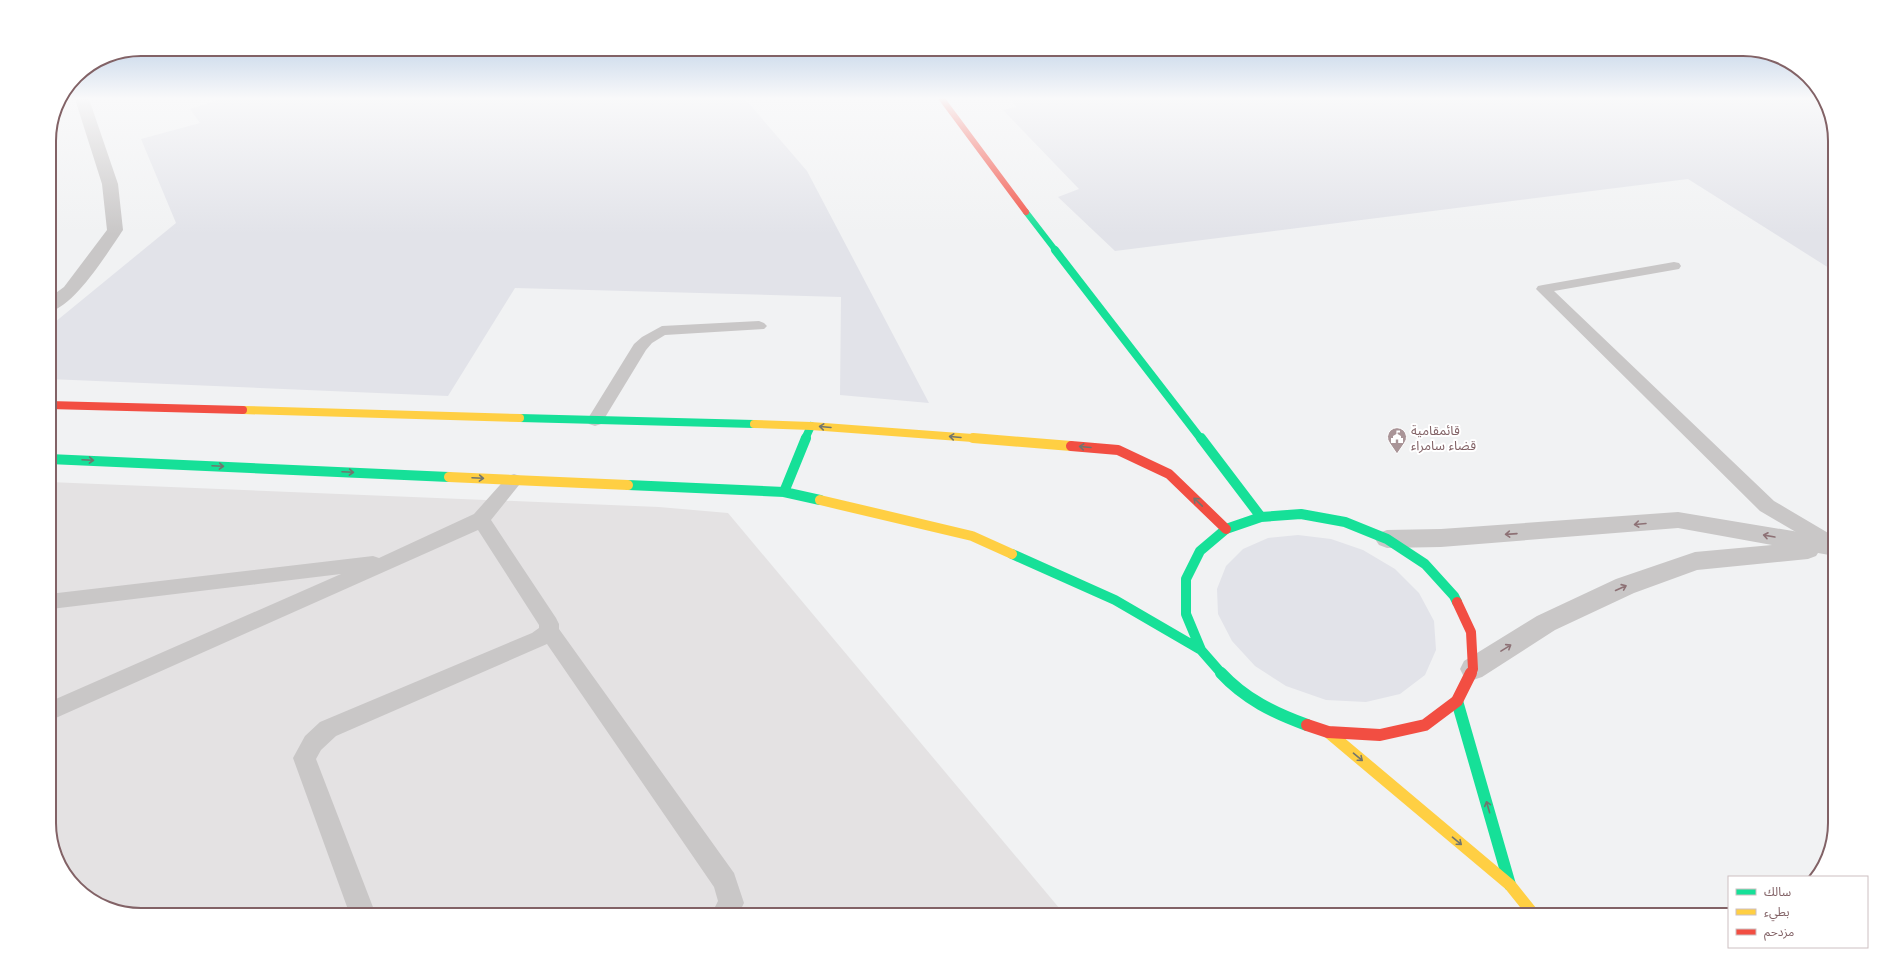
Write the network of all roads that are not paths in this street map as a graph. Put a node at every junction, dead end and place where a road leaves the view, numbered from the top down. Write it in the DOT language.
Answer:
graph roads {
  1 [pos="97,144"];
  2 [pos="975,144"];
  3 [pos="1674,266"];
  4 [pos="56,302"];
  5 [pos="758,326"];
  6 [pos="56,405"];
  7 [pos="595,420"];
  8 [pos="811,426"];
  9 [pos="56,459"];
  10 [pos="514,480"];
  11 [pos="784,492"];
  12 [pos="1261,517"];
  13 [pos="481,518"];
  14 [pos="1226,529"];
  15 [pos="1387,539"];
  16 [pos="1828,543"];
  17 [pos="1828,546"];
  18 [pos="1828,548"];
  19 [pos="392,560"];
  20 [pos="56,600"];
  21 [pos="549,632"];
  22 [pos="1202,650"];
  23 [pos="1473,669"];
  24 [pos="1457,701"];
  25 [pos="56,709"];
  26 [pos="1328,732"];
  27 [pos="1510,885"];
  28 [pos="360,908"];
  29 [pos="728,908"];
  30 [pos="1528,908"];
  1 -- 4 [label="street"];
  2 -- 12 [label="main road"];
  3 -- 16 [label="lane"];
  5 -- 7 [label="lane"];
  6 -- 7 [label="main road"];
  7 -- 8 [label="main road"];
  8 -- 11 [label="main road"];
  14 -- 8 [label="main road, one-way"];
  9 -- 10 [label="main road, one-way"];
  10 -- 11 [label="main road"];
  10 -- 13 [label="lane"];
  11 -- 22 [label="main road"];
  12 -- 14 [label="main road"];
  12 -- 15 [label="main road"];
  13 -- 19 [label="lane"];
  13 -- 21 [label="lane"];
  14 -- 22 [label="main road"];
  17 -- 15 [label="street, one-way"];
  15 -- 23 [label="main road"];
  23 -- 18 [label="street, one-way"];
  19 -- 20 [label="lane"];
  19 -- 25 [label="lane"];
  21 -- 28 [label="lane"];
  21 -- 29 [label="lane"];
  22 -- 26 [label="main road"];
  23 -- 24 [label="main road"];
  24 -- 26 [label="main road"];
  27 -- 24 [label="main road, one-way"];
  26 -- 27 [label="main road, one-way"];
  27 -- 30 [label="main road"];
}
